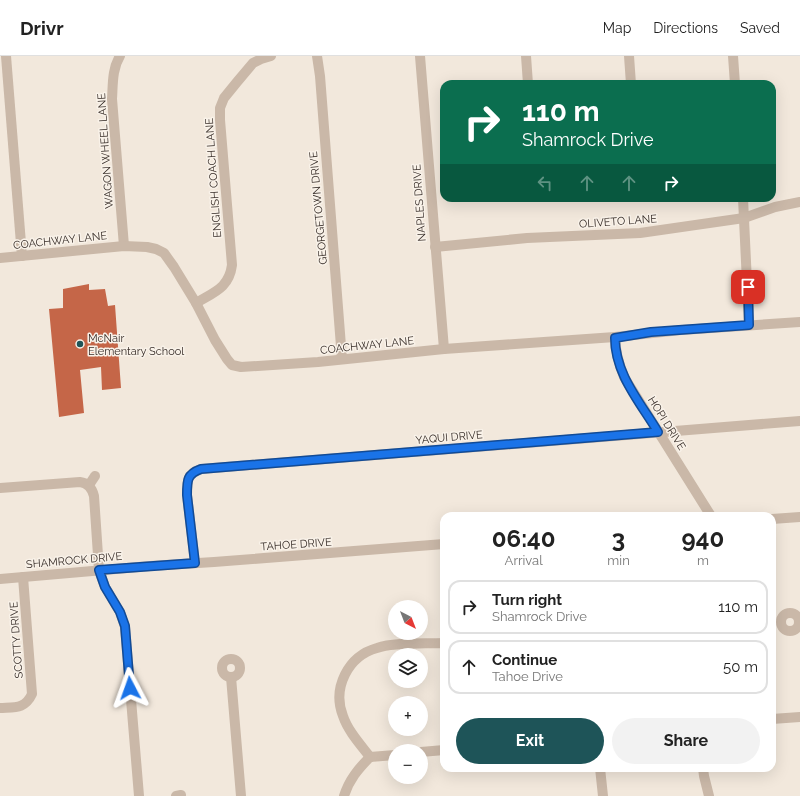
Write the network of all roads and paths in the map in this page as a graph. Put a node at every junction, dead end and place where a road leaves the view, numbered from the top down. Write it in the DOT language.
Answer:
graph roads {
  1 [pos="6,56"];
  2 [pos="120,56"];
  3 [pos="272,56"];
  4 [pos="317,56"];
  5 [pos="420,56"];
  6 [pos="526,56"];
  7 [pos="629,56"];
  8 [pos="733,56"];
  9 [pos="528,80"];
  10 [pos="631,80"];
  11 [pos="735,80"];
  12 [pos="743,202"];
  13 [pos="800,202"];
  14 [pos="744,218"];
  15 [pos="124,246"];
  16 [pos="435,247"];
  17 [pos="22,256"];
  18 [pos="0,258"];
  19 [pos="196,303"];
  20 [pos="800,322"];
  21 [pos="749,325"];
  22 [pos="615,338"];
  23 [pos="444,349"];
  24 [pos="342,359"];
  25 [pos="800,421"];
  26 [pos="658,432"];
  27 [pos="95,476"];
  28 [pos="89,485"];
  29 [pos="0,488"];
  30 [pos="708,512"];
  31 [pos="800,517"];
  32 [pos="776,519"];
  33 [pos="440,544"];
  34 [pos="195,563"];
  35 [pos="150,566"];
  36 [pos="99,570"];
  37 [pos="23,577"];
  38 [pos="0,579"];
  39 [pos="440,643"];
  40 [pos="232,677"];
  41 [pos="0,708"];
  42 [pos="800,717"];
  43 [pos="776,719"];
  44 [pos="440,750"];
  45 [pos="428,751"];
  46 [pos="388,756"];
  47 [pos="370,757"];
  48 [pos="600,772"];
  49 [pos="704,772"];
  50 [pos="139,796"];
  51 [pos="241,796"];
  52 [pos="344,796"];
  53 [pos="602,796"];
  54 [pos="709,796"];
  1 -- 17 [label="street"];
  2 -- 15 [label="street, WAGON WHEEL LANE"];
  3 -- 19 [label="street, ENGLISH COACH LANE"];
  4 -- 24 [label="street, GEORGETOWN DRIVE"];
  5 -- 16 [label="street, NAPLES DRIVE"];
  6 -- 9 [label="street"];
  7 -- 10 [label="street"];
  8 -- 11 [label="street"];
  12 -- 14 [label="street"];
  13 -- 14 [label="street, OLIVETO LANE"];
  14 -- 16 [label="street, OLIVETO LANE"];
  14 -- 21 [label="street"];
  15 -- 17 [label="street, COACHWAY LANE"];
  15 -- 19 [label="street, COACHWAY LANE"];
  16 -- 23 [label="street, NAPLES DRIVE"];
  17 -- 18 [label="street, COACHWAY LANE"];
  19 -- 24 [label="street, COACHWAY LANE"];
  20 -- 21 [label="street, COACHWAY LANE"];
  21 -- 22 [label="street, COACHWAY LANE"];
  22 -- 23 [label="street, COACHWAY LANE"];
  22 -- 26 [label="street, HOPI DRIVE"];
  23 -- 24 [label="street, COACHWAY LANE"];
  25 -- 26 [label="street, YAQUI DRIVE"];
  26 -- 30 [label="street, HOPI DRIVE"];
  26 -- 34 [label="street, YAQUI DRIVE"];
  27 -- 28 [label="street"];
  28 -- 29 [label="street"];
  28 -- 36 [label="street"];
  31 -- 32 [label="street"];
  33 -- 34 [label="street, TAHOE DRIVE"];
  34 -- 35 [label="street, TAHOE DRIVE"];
  35 -- 36 [label="street, SHAMROCK DRIVE"];
  36 -- 37 [label="street, SHAMROCK DRIVE"];
  36 -- 50 [label="street"];
  37 -- 38 [label="street, SHAMROCK DRIVE"];
  37 -- 41 [label="street, SCOTTY DRIVE"];
  39 -- 47 [label="street"];
  40 -- 51 [label="street"];
  42 -- 43 [label="street"];
  44 -- 45 [label="street"];
  46 -- 47 [label="street"];
  47 -- 52 [label="street"];
  48 -- 53 [label="street"];
  49 -- 54 [label="street"];
}
